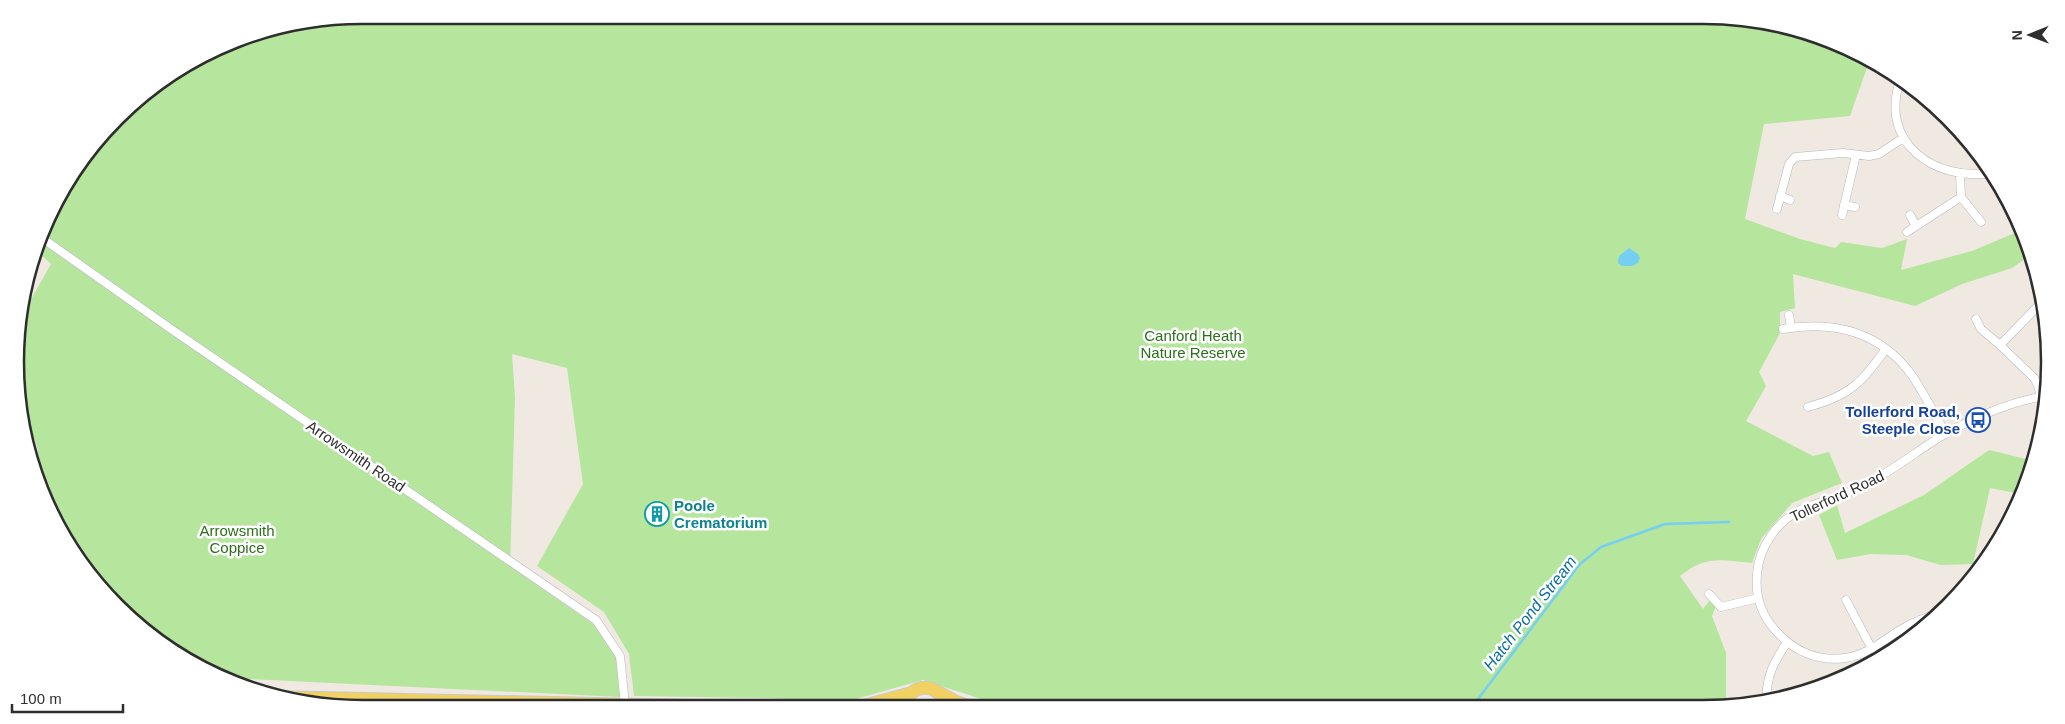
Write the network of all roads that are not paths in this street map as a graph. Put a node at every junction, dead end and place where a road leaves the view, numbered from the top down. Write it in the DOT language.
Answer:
graph roads {
  1 [pos="1898,86"];
  2 [pos="1903,138"];
  3 [pos="1856,155"];
  4 [pos="1983,173"];
  5 [pos="1960,174"];
  6 [pos="1780,196"];
  7 [pos="1960,196"];
  8 [pos="1790,200"];
  9 [pos="1844,205"];
  10 [pos="1855,207"];
  11 [pos="1777,209"];
  12 [pos="1842,215"];
  13 [pos="1910,215"];
  14 [pos="1981,222"];
  15 [pos="1916,226"];
  16 [pos="1907,232"];
  17 [pos="46,241"];
  18 [pos="2037,308"];
  19 [pos="1789,315"];
  20 [pos="1976,319"];
  21 [pos="2000,345"];
  22 [pos="1886,349"];
  23 [pos="2040,390"];
  24 [pos="2039,398"];
  25 [pos="1808,407"];
  26 [pos="1946,434"];
  27 [pos="1709,594"];
  28 [pos="1758,598"];
  29 [pos="1846,600"];
  30 [pos="1924,618"];
  31 [pos="1787,642"];
  32 [pos="1872,649"];
  33 [pos="938,692"];
  34 [pos="912,693"];
  35 [pos="1767,694"];
  36 [pos="327,698"];
  37 [pos="404,700"];
  38 [pos="624,700"];
  39 [pos="886,700"];
  40 [pos="907,700"];
  41 [pos="944,700"];
  42 [pos="952,700"];
  1 -- 2 [label="street"];
  2 -- 3 [label="street"];
  2 -- 5 [label="street"];
  3 -- 6 [label="street"];
  3 -- 9 [label="street"];
  4 -- 5 [label="street"];
  5 -- 7 [label="street"];
  6 -- 8 [label="street"];
  6 -- 11 [label="street"];
  7 -- 14 [label="street"];
  7 -- 15 [label="street"];
  9 -- 10 [label="street"];
  9 -- 12 [label="street"];
  13 -- 15 [label="street"];
  15 -- 16 [label="street"];
  17 -- 38 [label="street, Arrowsmith Road"];
  18 -- 21 [label="street"];
  19 -- 22 [label="street"];
  20 -- 21 [label="street"];
  21 -- 23 [label="street"];
  22 -- 25 [label="street"];
  22 -- 26 [label="street"];
  24 -- 26 [label="street, Tollerford Road"];
  26 -- 28 [label="street, Tollerford Road"];
  27 -- 28 [label="street"];
  28 -- 31 [label="street, Tollerford Road"];
  29 -- 32 [label="street"];
  30 -- 32 [label="street, Tollerford Road"];
  31 -- 32 [label="street, Tollerford Road"];
  31 -- 35 [label="street"];
  33 -- 34 [label="main road"];
  33 -- 41 [label="main road"];
  33 -- 42 [label="main road"];
  34 -- 39 [label="main road"];
  34 -- 40 [label="main road"];
  36 -- 37 [label="main road"];
}
